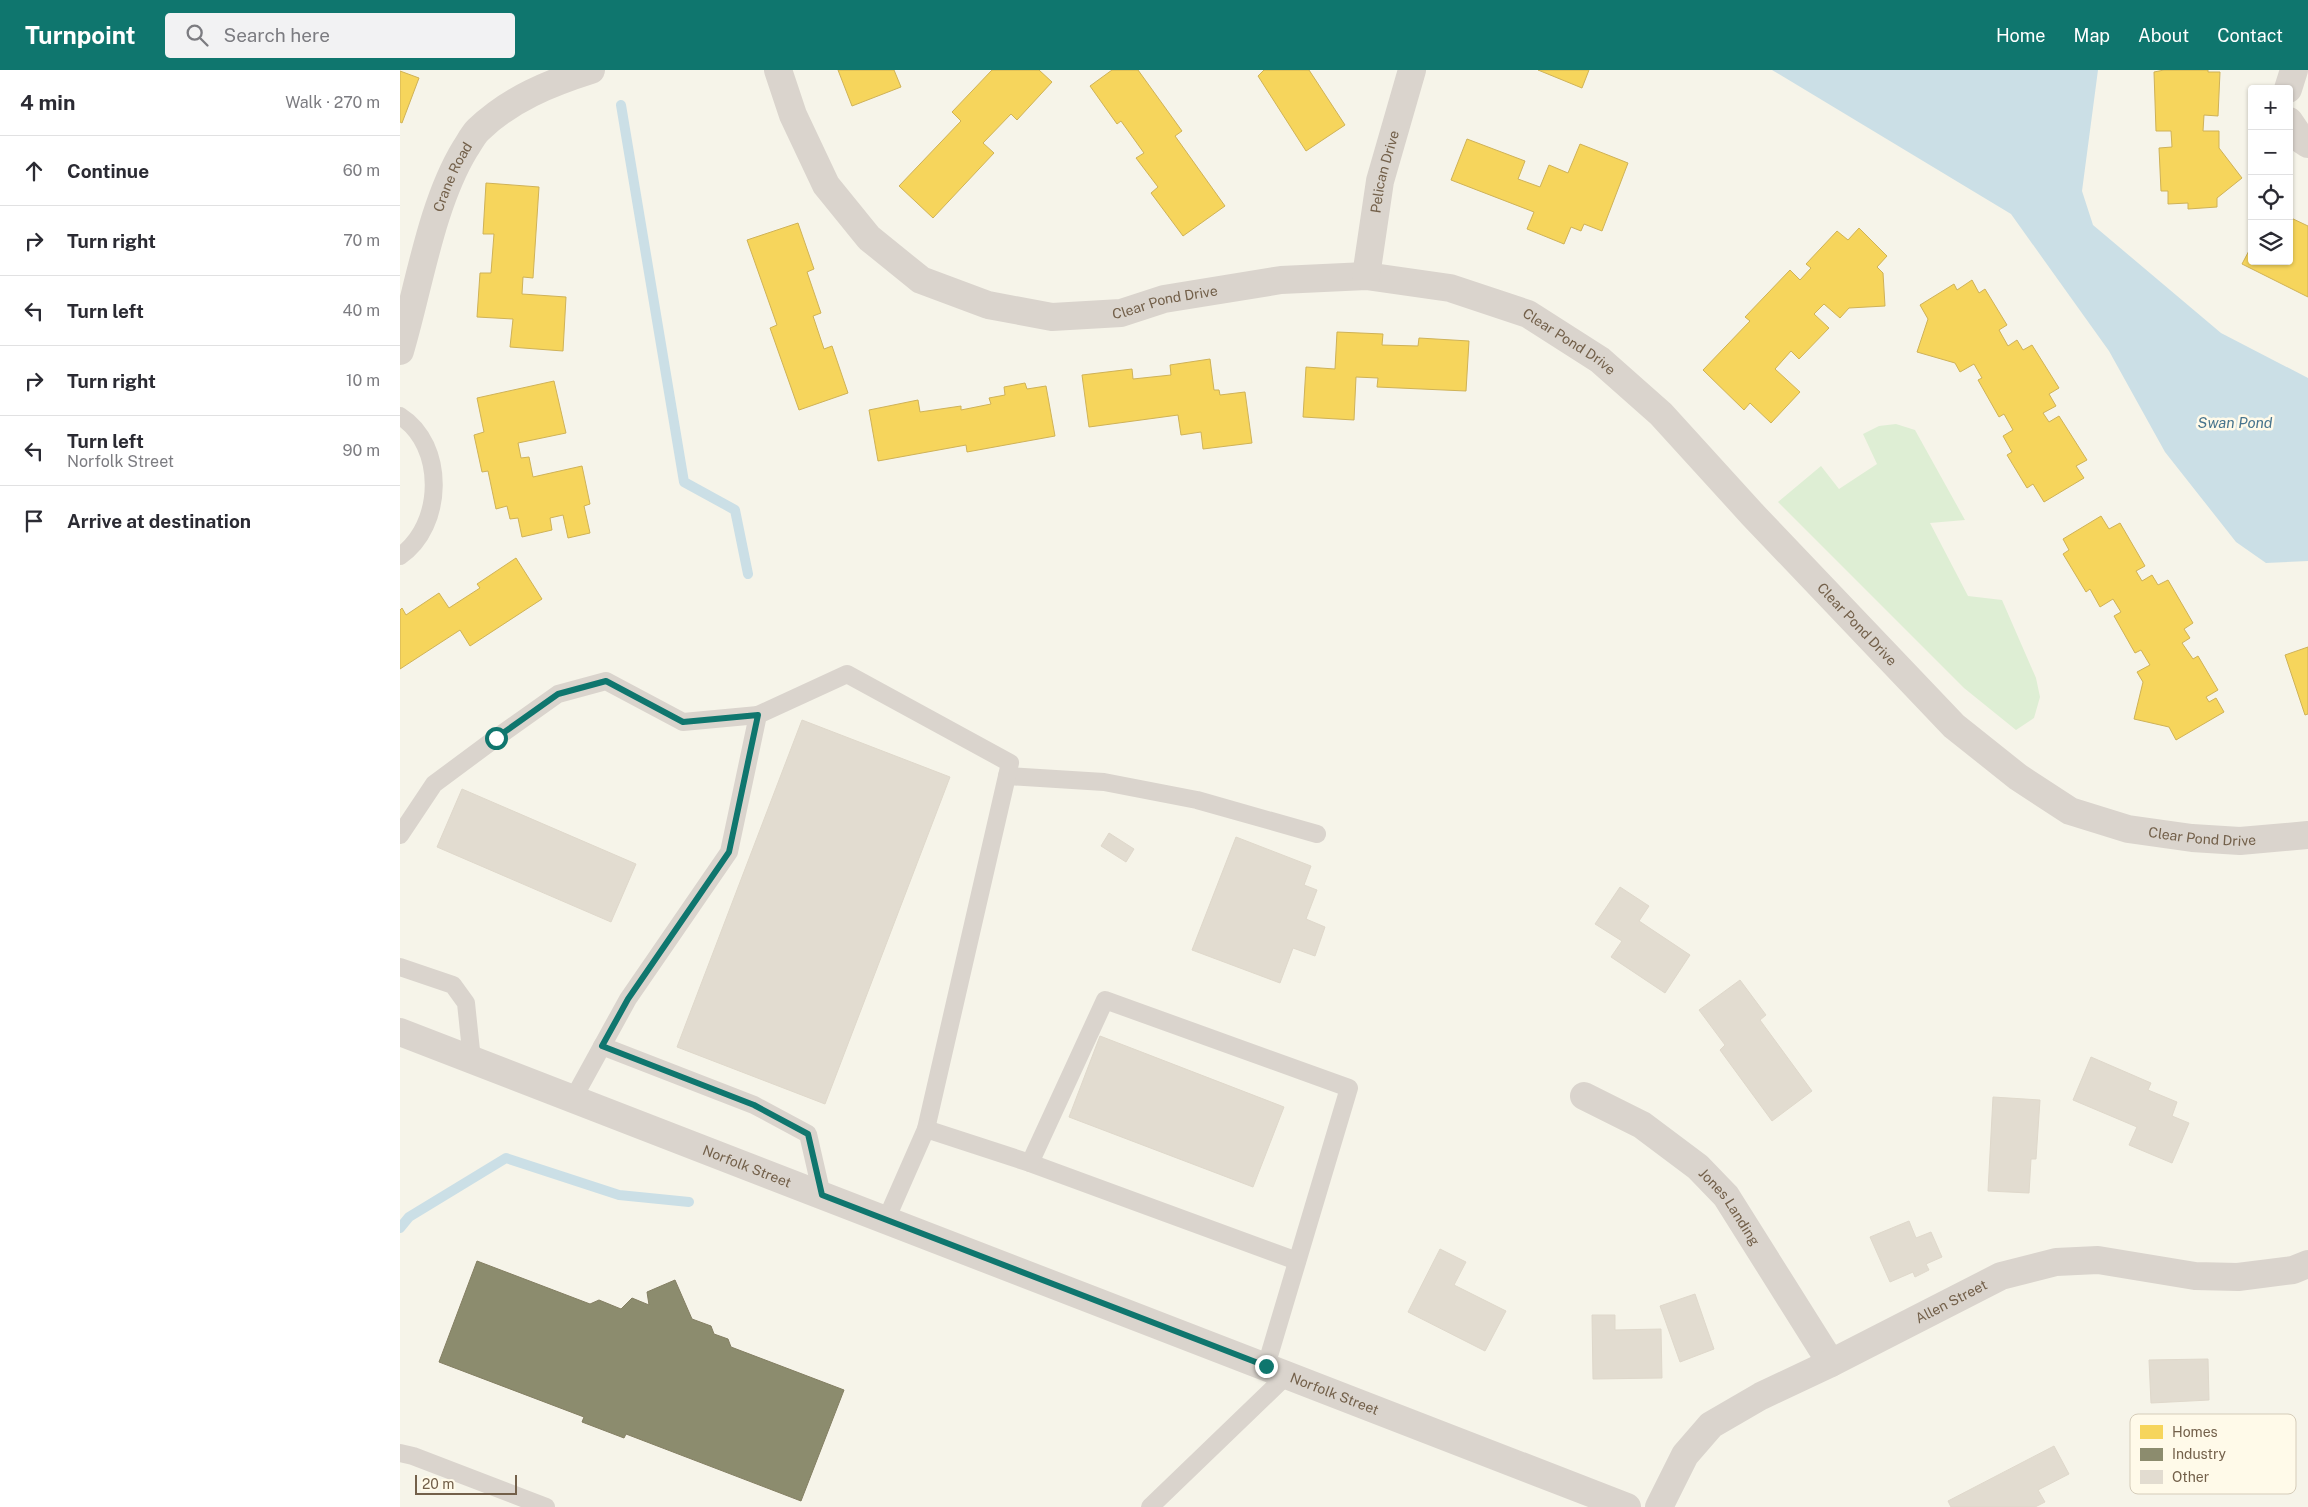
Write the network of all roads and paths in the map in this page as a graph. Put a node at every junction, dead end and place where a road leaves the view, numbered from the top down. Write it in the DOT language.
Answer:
graph roads {
  1 [pos="591,70"];
  2 [pos="778,70"];
  3 [pos="2294,70"];
  4 [pos="1406,73"];
  5 [pos="2289,85"];
  6 [pos="2293,126"];
  7 [pos="2308,144"];
  8 [pos="1366,276"];
  9 [pos="400,351"];
  10 [pos="400,416"];
  11 [pos="400,556"];
  12 [pos="758,715"];
  13 [pos="1007,776"];
  14 [pos="1316,834"];
  15 [pos="400,835"];
  16 [pos="2308,836"];
  17 [pos="400,967"];
  18 [pos="400,1032"];
  19 [pos="602,1046"];
  20 [pos="472,1060"];
  21 [pos="1584,1096"];
  22 [pos="573,1099"];
  23 [pos="926,1129"];
  24 [pos="1030,1163"];
  25 [pos="822,1195"];
  26 [pos="886,1220"];
  27 [pos="1297,1261"];
  28 [pos="2308,1264"];
  29 [pos="1832,1363"];
  30 [pos="1276,1370"];
  31 [pos="400,1453"];
  32 [pos="546,1507"];
  33 [pos="1150,1507"];
  34 [pos="1627,1507"];
  35 [pos="1659,1507"];
  1 -- 9 [label="street, Crane Road"];
  2 -- 8 [label="street, Clear Pond Drive"];
  3 -- 5 [label="street"];
  4 -- 8 [label="street, Pelican Drive"];
  6 -- 7 [label="street"];
  8 -- 16 [label="street, Clear Pond Drive"];
  10 -- 11 [label="lane"];
  12 -- 13 [label="lane"];
  12 -- 15 [label="lane"];
  12 -- 19 [label="lane"];
  13 -- 14 [label="lane"];
  13 -- 23 [label="lane"];
  17 -- 20 [label="lane"];
  18 -- 20 [label="street, Norfolk Street"];
  19 -- 22 [label="lane"];
  19 -- 25 [label="lane"];
  20 -- 22 [label="street, Norfolk Street"];
  21 -- 29 [label="street, Jones Landing"];
  22 -- 25 [label="street, Norfolk Street"];
  23 -- 24 [label="lane"];
  23 -- 26 [label="lane"];
  24 -- 27 [label="lane"];
  24 -- 27 [label="lane"];
  25 -- 26 [label="street, Norfolk Street"];
  26 -- 30 [label="street, Norfolk Street"];
  27 -- 30 [label="lane"];
  28 -- 29 [label="street, Allen Street"];
  29 -- 35 [label="street, Allen Street"];
  30 -- 33 [label="lane"];
  30 -- 34 [label="street, Norfolk Street"];
  31 -- 32 [label="lane"];
}
